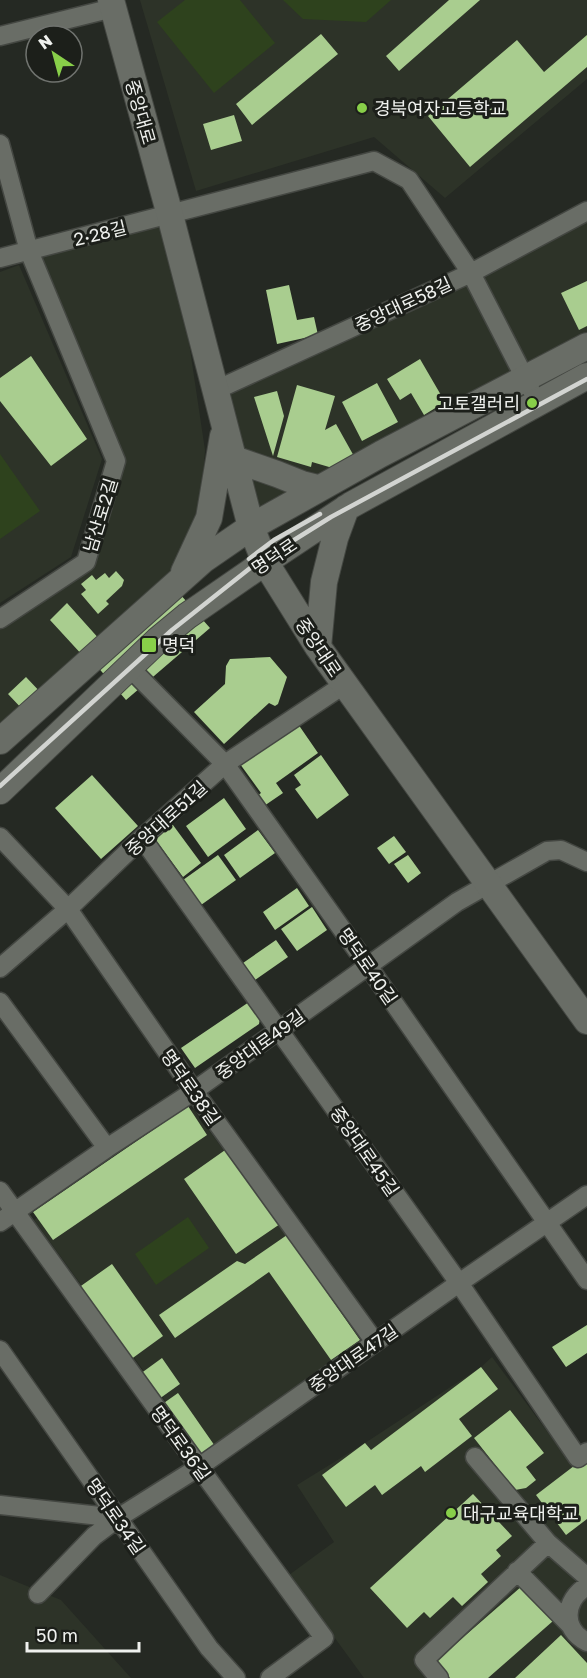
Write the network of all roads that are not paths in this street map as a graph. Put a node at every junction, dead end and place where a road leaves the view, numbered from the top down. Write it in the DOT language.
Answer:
graph roads {
  1 [pos="112,4"];
  2 [pos="0,36"];
  3 [pos="0,144"];
  4 [pos="587,211"];
  5 [pos="170,215"];
  6 [pos="29,251"];
  7 [pos="0,258"];
  8 [pos="471,273"];
  9 [pos="587,346"];
  10 [pos="587,376"];
  11 [pos="525,379"];
  12 [pos="216,390"];
  13 [pos="537,403"];
  14 [pos="225,427"];
  15 [pos="234,459"];
  16 [pos="318,488"];
  17 [pos="346,508"];
  18 [pos="251,527"];
  19 [pos="265,562"];
  20 [pos="181,579"];
  21 [pos="0,619"];
  22 [pos="318,647"];
  23 [pos="130,668"];
  24 [pos="345,684"];
  25 [pos="0,741"];
  26 [pos="225,764"];
  27 [pos="0,791"];
  28 [pos="0,837"];
  29 [pos="142,838"];
  30 [pos="587,862"];
  31 [pos="488,884"];
  32 [pos="68,909"];
  33 [pos="368,966"];
  34 [pos="0,968"];
  35 [pos="0,1002"];
  36 [pos="587,1021"];
  37 [pos="279,1029"];
  38 [pos="194,1091"];
  39 [pos="106,1148"];
  40 [pos="0,1191"];
  41 [pos="587,1195"];
  42 [pos="7,1217"];
  43 [pos="547,1223"];
  44 [pos="587,1280"];
  45 [pos="459,1283"];
  46 [pos="375,1342"];
  47 [pos="0,1350"];
  48 [pos="587,1452"];
  49 [pos="475,1457"];
  50 [pos="199,1467"];
  51 [pos="0,1505"];
  52 [pos="118,1518"];
  53 [pos="548,1543"];
  54 [pos="517,1571"];
  55 [pos="587,1577"];
  56 [pos="587,1586"];
  57 [pos="38,1594"];
  58 [pos="571,1626"];
  59 [pos="587,1642"];
  60 [pos="236,1678"];
  61 [pos="270,1678"];
  62 [pos="439,1678"];
  1 -- 2 [label="street, 중앙대로"];
  1 -- 5 [label="main road, 중앙대로"];
  3 -- 6 [label="street"];
  4 -- 8 [label="street, 중앙대로58길"];
  5 -- 6 [label="street, 2·28길"];
  5 -- 8 [label="street"];
  5 -- 12 [label="main road, 중앙대로"];
  6 -- 7 [label="street, 2·28길"];
  6 -- 21 [label="street, 남산로2길"];
  8 -- 11 [label="street"];
  8 -- 12 [label="street, 중앙대로58길"];
  9 -- 11 [label="main road, 명덕로"];
  10 -- 13 [label="main road, 명덕로"];
  11 -- 13 [label="street"];
  11 -- 16 [label="main road, 명덕로"];
  12 -- 14 [label="main road, 중앙대로"];
  13 -- 17 [label="main road, 명덕로"];
  14 -- 15 [label="main road, 중앙대로"];
  14 -- 20 [label="main road"];
  15 -- 16 [label="main road"];
  15 -- 18 [label="main road, 중앙대로"];
  16 -- 18 [label="main road, 명덕로"];
  17 -- 19 [label="main road, 명덕로"];
  17 -- 22 [label="main road"];
  18 -- 19 [label="main road, 중앙대로"];
  18 -- 20 [label="main road, 명덕로"];
  19 -- 22 [label="main road, 중앙대로"];
  19 -- 23 [label="main road, 명덕로"];
  20 -- 25 [label="main road, 명덕로"];
  22 -- 24 [label="main road, 중앙대로"];
  23 -- 26 [label="street, 명덕로40길"];
  23 -- 27 [label="main road, 명덕로"];
  24 -- 26 [label="street, 중앙대로51길"];
  24 -- 31 [label="main road, 중앙대로"];
  26 -- 29 [label="street, 중앙대로51길"];
  26 -- 33 [label="street, 명덕로40길"];
  28 -- 32 [label="street, 명덕로38길"];
  29 -- 32 [label="street, 중앙대로51길"];
  29 -- 37 [label="street, 중앙대로45길"];
  30 -- 31 [label="street, 중앙대로49길"];
  31 -- 33 [label="street, 중앙대로49길"];
  31 -- 36 [label="main road, 중앙대로"];
  32 -- 34 [label="street, 중앙대로51길"];
  32 -- 38 [label="street, 명덕로38길"];
  33 -- 37 [label="street, 중앙대로49길"];
  33 -- 43 [label="street, 명덕로40길"];
  35 -- 39 [label="street"];
  37 -- 38 [label="street, 중앙대로49길"];
  37 -- 45 [label="street, 중앙대로45길"];
  38 -- 39 [label="street, 중앙대로49길"];
  38 -- 46 [label="street, 명덕로38길"];
  39 -- 42 [label="street, 중앙대로49길"];
  40 -- 42 [label="street, 명덕로36길"];
  41 -- 43 [label="street, 중앙대로47길"];
  42 -- 50 [label="street, 명덕로36길"];
  43 -- 44 [label="street, 명덕로40길"];
  43 -- 45 [label="street, 중앙대로47길"];
  45 -- 46 [label="street, 중앙대로47길"];
  45 -- 48 [label="street, 중앙대로45길"];
  46 -- 50 [label="street, 중앙대로47길"];
  47 -- 52 [label="street, 명덕로34길"];
  49 -- 53 [label="street"];
  50 -- 52 [label="street, 중앙대로47길"];
  50 -- 61 [label="street, 명덕로36길"];
  51 -- 52 [label="street"];
  52 -- 57 [label="street, 중앙대로47길"];
  52 -- 60 [label="street, 명덕로34길"];
  53 -- 54 [label="street"];
  53 -- 55 [label="street"];
  54 -- 58 [label="street"];
  54 -- 62 [label="street"];
  56 -- 58 [label="street"];
  58 -- 59 [label="street"];
}
